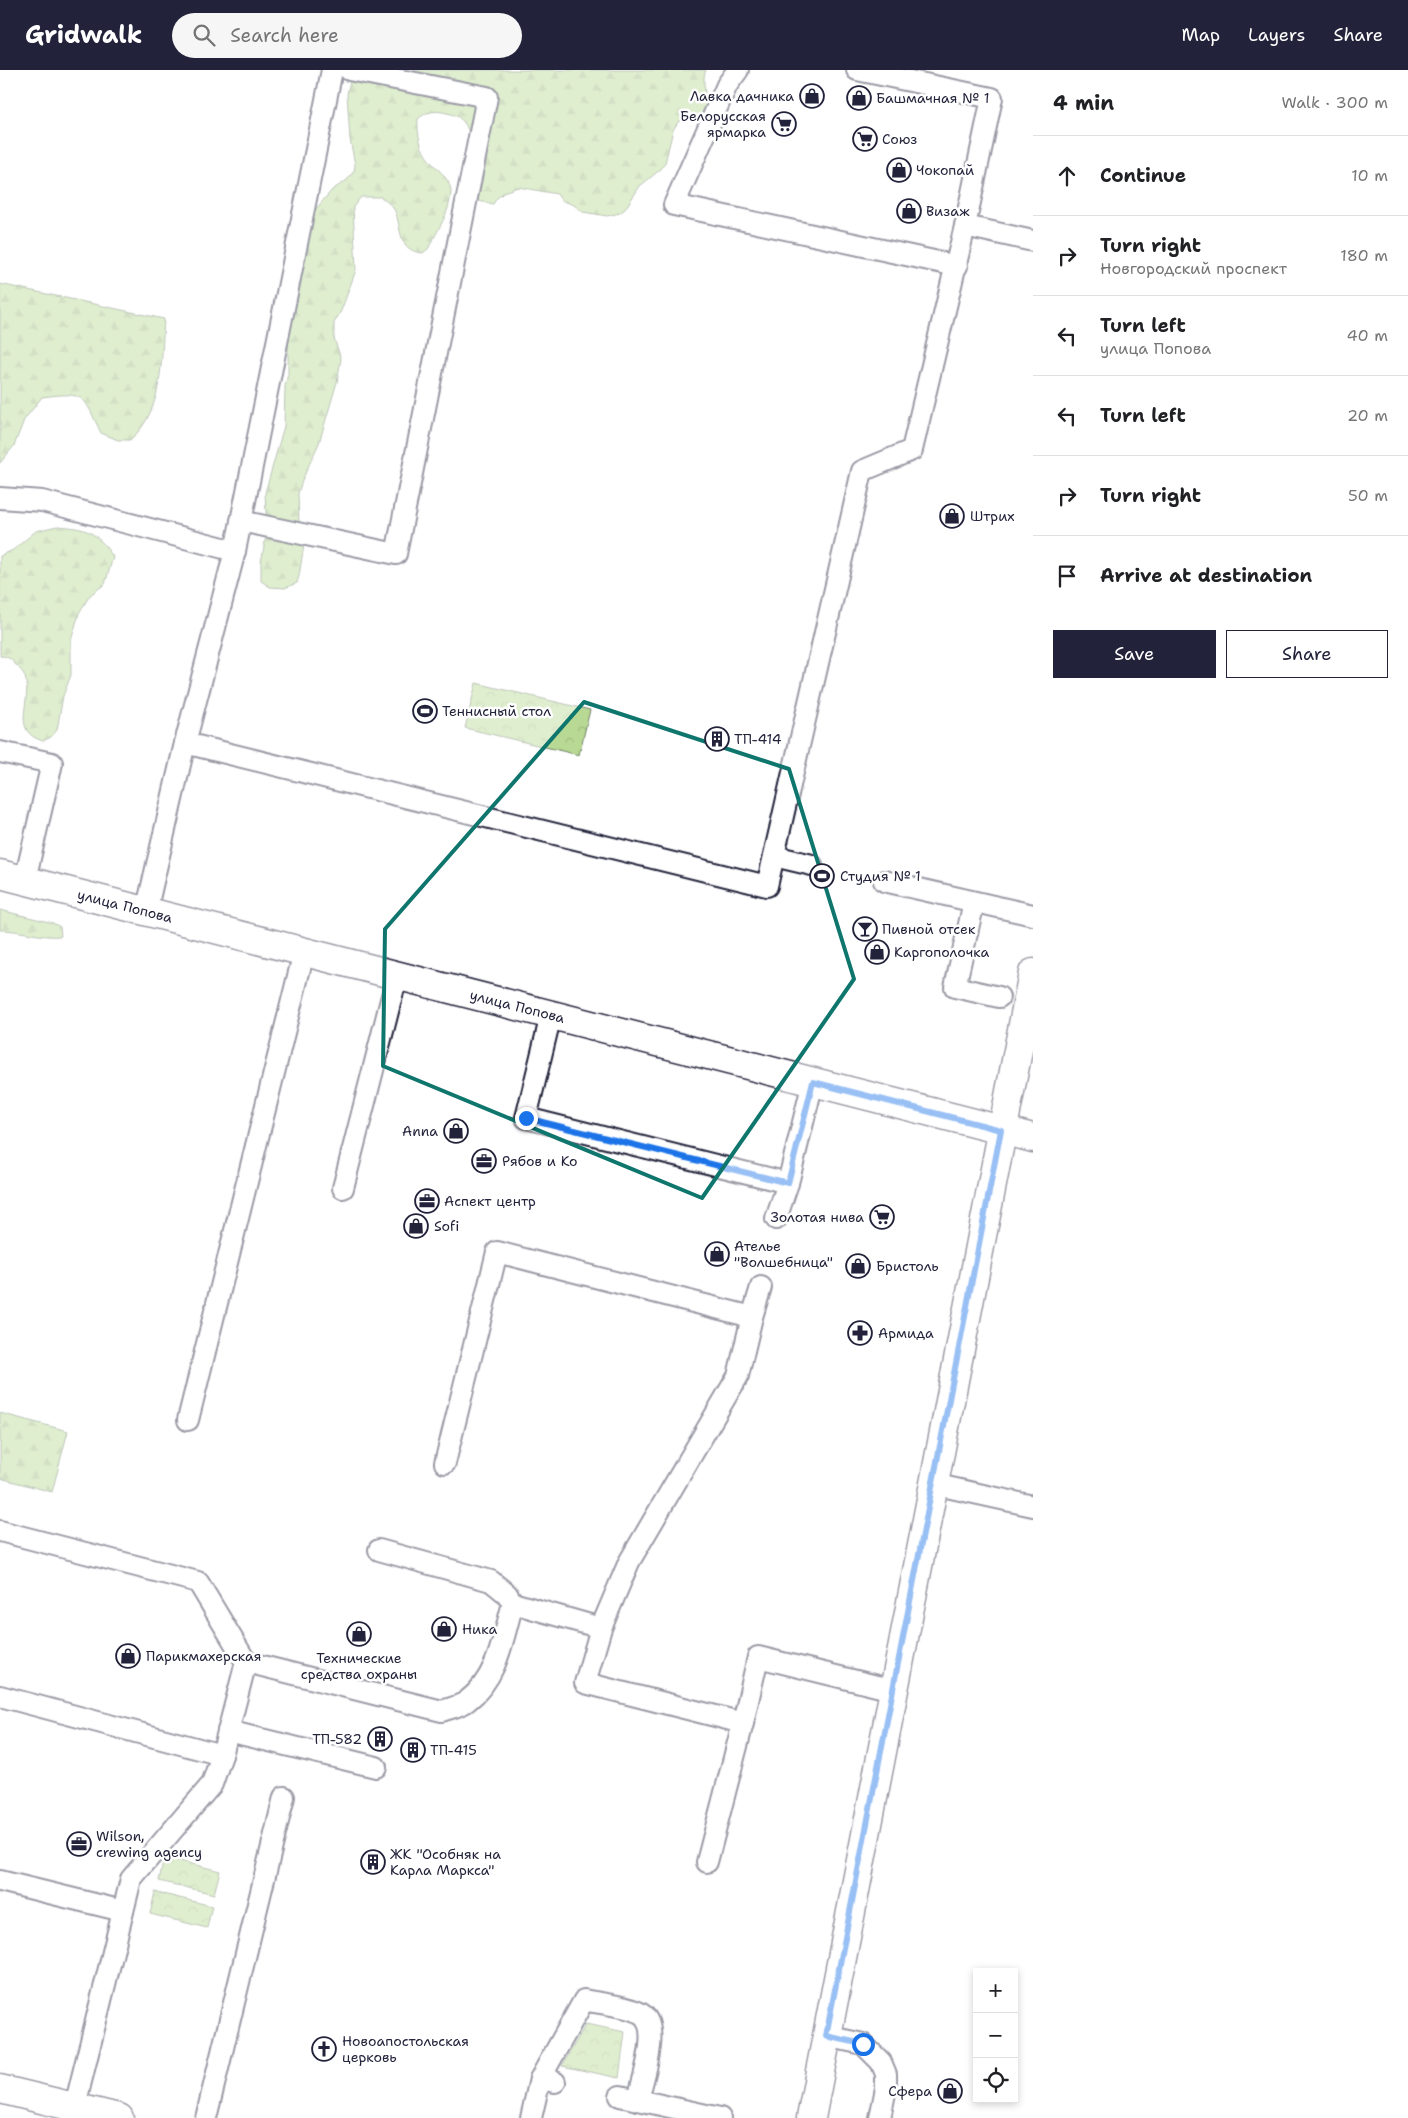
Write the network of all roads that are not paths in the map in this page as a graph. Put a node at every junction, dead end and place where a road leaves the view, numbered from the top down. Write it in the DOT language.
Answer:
graph roads {
  1 [pos="332,70"];
  2 [pos="350,70"];
  3 [pos="738,70"];
  4 [pos="857,70"];
  5 [pos="965,226"];
  6 [pos="1033,241"];
  7 [pos="957,266"];
  8 [pos="0,498"];
  9 [pos="241,520"];
  10 [pos="235,550"];
  11 [pos="185,744"];
  12 [pos="0,752"];
  13 [pos="774,856"];
  14 [pos="812,865"];
  15 [pos="13,877"];
  16 [pos="884,881"];
  17 [pos="974,902"];
  18 [pos="146,912"];
  19 [pos="1033,915"];
  20 [pos="304,952"];
  21 [pos="1033,973"];
  22 [pos="397,976"];
  23 [pos="999,997"];
  24 [pos="551,1015"];
  25 [pos="813,1082"];
  26 [pos="1001,1130"];
  27 [pos="1033,1138"];
  28 [pos="788,1183"];
  29 [pos="344,1188"];
  30 [pos="776,1219"];
  31 [pos="761,1287"];
  32 [pos="752,1317"];
  33 [pos="188,1420"];
  34 [pos="445,1463"];
  35 [pos="933,1484"];
  36 [pos="1033,1506"];
  37 [pos="0,1531"];
  38 [pos="379,1550"];
  39 [pos="513,1603"];
  40 [pos="601,1628"];
  41 [pos="246,1662"];
  42 [pos="893,1690"];
  43 [pos="0,1696"];
  44 [pos="743,1723"];
  45 [pos="228,1731"];
  46 [pos="222,1755"];
  47 [pos="376,1767"];
  48 [pos="284,1796"];
  49 [pos="707,1862"];
  50 [pos="0,1881"];
  51 [pos="123,1911"];
  52 [pos="826,2036"];
  53 [pos="0,2089"];
  54 [pos="73,2113"];
  55 [pos="118,2118"];
  56 [pos="206,2118"];
  57 [pos="531,2118"];
  58 [pos="720,2118"];
  59 [pos="810,2118"];
  60 [pos="880,2118"];
  1 -- 9 [label="lane"];
  2 -- 9 [label="lane"];
  3 -- 7 [label="lane"];
  4 -- 5 [label="lane"];
  5 -- 6 [label="lane"];
  5 -- 7 [label="lane"];
  7 -- 13 [label="lane"];
  8 -- 10 [label="lane"];
  9 -- 10 [label="lane"];
  10 -- 11 [label="lane"];
  11 -- 13 [label="lane"];
  11 -- 18 [label="lane"];
  12 -- 15 [label="lane"];
  13 -- 14 [label="lane"];
  15 -- 18 [label="street, улица Попова"];
  16 -- 17 [label="lane"];
  17 -- 19 [label="lane"];
  17 -- 23 [label="lane"];
  18 -- 20 [label="street, улица Попова"];
  20 -- 22 [label="street, улица Попова"];
  20 -- 33 [label="lane"];
  21 -- 26 [label="street"];
  22 -- 24 [label="street, улица Попова"];
  22 -- 29 [label="lane"];
  24 -- 25 [label="street, улица Попова"];
  24 -- 28 [label="lane"];
  25 -- 26 [label="street, улица Попова"];
  25 -- 28 [label="lane"];
  26 -- 27 [label="street, улица Попова"];
  26 -- 35 [label="street"];
  28 -- 30 [label="lane"];
  31 -- 32 [label="lane"];
  32 -- 34 [label="lane"];
  32 -- 40 [label="lane"];
  35 -- 36 [label="lane"];
  35 -- 42 [label="street"];
  37 -- 41 [label="lane"];
  38 -- 39 [label="lane"];
  39 -- 40 [label="lane"];
  39 -- 41 [label="lane"];
  40 -- 44 [label="lane"];
  41 -- 45 [label="lane"];
  42 -- 44 [label="lane"];
  42 -- 52 [label="street"];
  43 -- 46 [label="lane"];
  44 -- 49 [label="lane"];
  45 -- 46 [label="lane"];
  45 -- 47 [label="lane"];
  46 -- 51 [label="lane"];
  48 -- 56 [label="lane"];
  50 -- 51 [label="lane"];
  51 -- 54 [label="lane"];
  52 -- 59 [label="street"];
  52 -- 60 [label="lane"];
  53 -- 54 [label="street"];
  54 -- 55 [label="street"];
  57 -- 58 [label="lane"];
}
